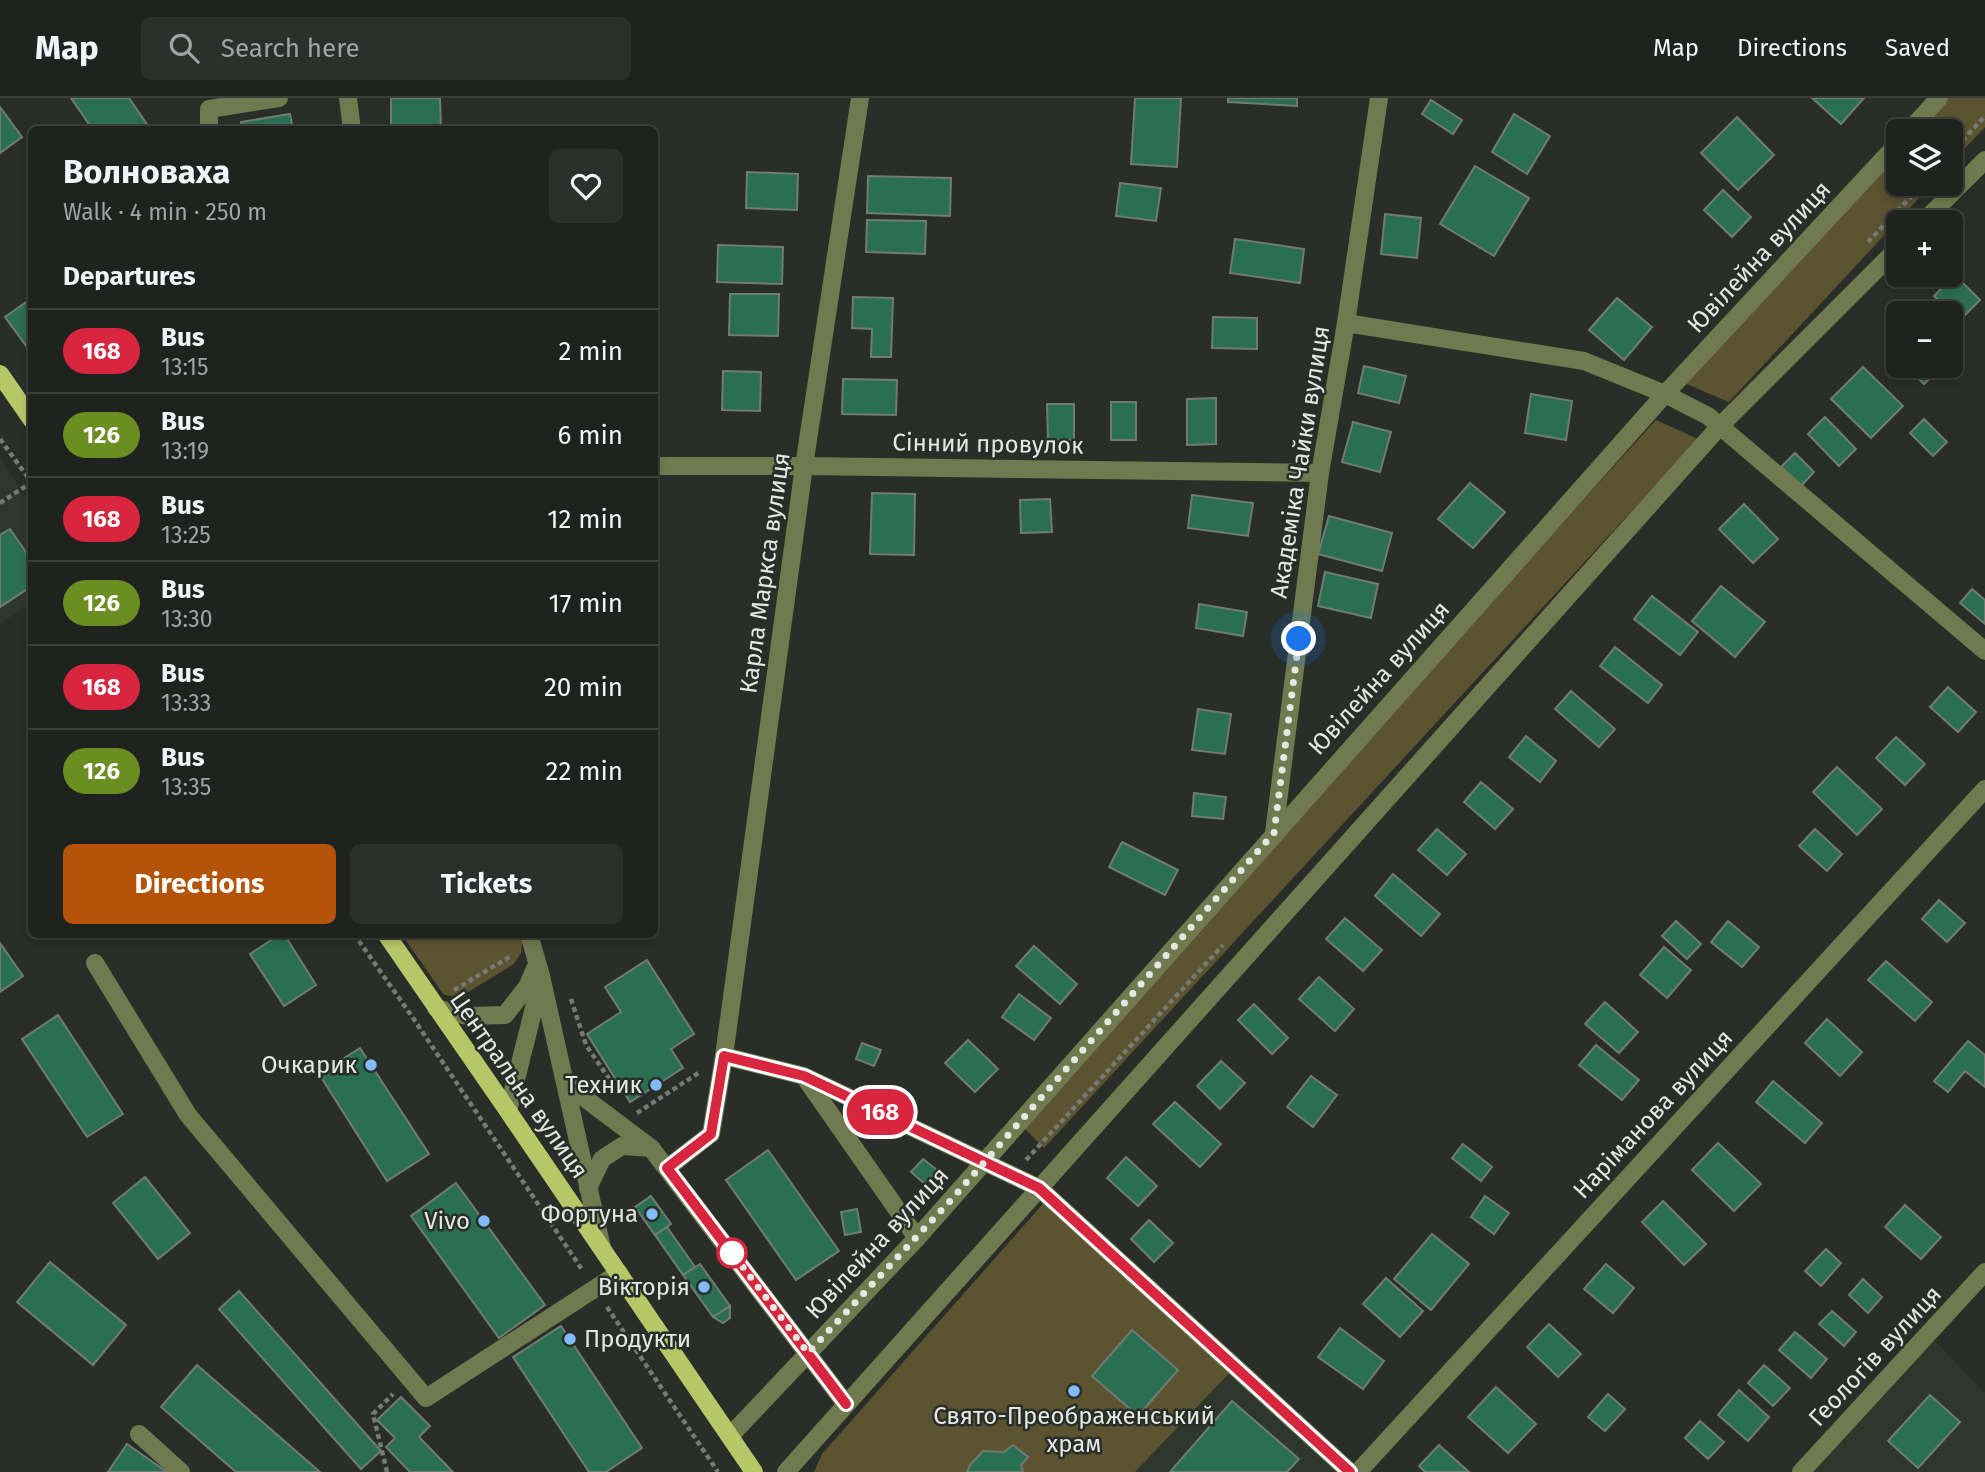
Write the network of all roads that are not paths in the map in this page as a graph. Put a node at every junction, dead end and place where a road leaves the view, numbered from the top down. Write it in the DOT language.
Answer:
graph roads {
  1 [pos="279,98"];
  2 [pos="348,98"];
  3 [pos="860,98"];
  4 [pos="1379,98"];
  5 [pos="1939,98"];
  6 [pos="202,104"];
  7 [pos="1920,119"];
  8 [pos="208,126"];
  9 [pos="352,126"];
  10 [pos="1886,156"];
  11 [pos="1985,160"];
  12 [pos="1935,210"];
  13 [pos="1886,260"];
  14 [pos="1346,323"];
  15 [pos="0,374"];
  16 [pos="1665,394"];
  17 [pos="28,414"];
  18 [pos="1720,426"];
  19 [pos="658,466"];
  20 [pos="804,466"];
  21 [pos="1320,472"];
  22 [pos="1985,651"];
  23 [pos="1985,789"];
  24 [pos="1274,833"];
  25 [pos="389,938"];
  26 [pos="530,938"];
  27 [pos="95,963"];
  28 [pos="539,969"];
  29 [pos="436,1007"];
  30 [pos="724,1056"];
  31 [pos="804,1076"];
  32 [pos="566,1084"];
  33 [pos="508,1111"];
  34 [pos="651,1148"];
  35 [pos="985,1162"];
  36 [pos="667,1168"];
  37 [pos="588,1188"];
  38 [pos="1039,1188"];
  39 [pos="917,1238"];
  40 [pos="602,1248"];
  41 [pos="1985,1272"];
  42 [pos="619,1273"];
  43 [pos="808,1353"];
  44 [pos="846,1404"];
  45 [pos="139,1434"];
  46 [pos="730,1436"];
  47 [pos="181,1472"];
  48 [pos="754,1472"];
  49 [pos="786,1472"];
  50 [pos="1350,1472"];
  51 [pos="1358,1472"];
  52 [pos="1801,1472"];
  1 -- 6 [label="street"];
  2 -- 9 [label="street"];
  3 -- 20 [label="street, Карла Маркса вулиця"];
  4 -- 14 [label="street, Академіка Чайки вулиця"];
  5 -- 7 [label="street"];
  6 -- 8 [label="street"];
  10 -- 16 [label="street, Ювілейна вулиця"];
  11 -- 12 [label="street"];
  13 -- 18 [label="street"];
  14 -- 16 [label="street"];
  14 -- 21 [label="street, Академіка Чайки вулиця"];
  15 -- 17 [label="main road"];
  16 -- 18 [label="street"];
  16 -- 24 [label="street, Ювілейна вулиця"];
  18 -- 22 [label="street"];
  18 -- 38 [label="street"];
  19 -- 20 [label="street, Сінний провулок"];
  20 -- 21 [label="street, Сінний провулок"];
  20 -- 30 [label="street, Карла Маркса вулиця"];
  21 -- 24 [label="street, Академіка Чайки вулиця"];
  23 -- 51 [label="street, Наріманова вулиця"];
  24 -- 35 [label="street, Ювілейна вулиця"];
  25 -- 29 [label="main road, Центральна вулиця"];
  26 -- 28 [label="street"];
  27 -- 42 [label="street"];
  28 -- 29 [label="street"];
  28 -- 32 [label="street"];
  28 -- 33 [label="street"];
  29 -- 33 [label="main road, Центральна вулиця"];
  30 -- 31 [label="street"];
  30 -- 36 [label="street, Карла Маркса вулиця"];
  31 -- 35 [label="street"];
  31 -- 39 [label="street"];
  32 -- 34 [label="street"];
  32 -- 37 [label="street"];
  33 -- 40 [label="main road, Центральна вулиця"];
  34 -- 36 [label="street"];
  34 -- 37 [label="street"];
  35 -- 38 [label="street"];
  35 -- 39 [label="street, Ювілейна вулиця"];
  36 -- 43 [label="street"];
  37 -- 40 [label="street"];
  38 -- 44 [label="street"];
  38 -- 50 [label="street"];
  39 -- 43 [label="street, Ювілейна вулиця"];
  40 -- 42 [label="main road, Центральна вулиця"];
  41 -- 52 [label="street, Геологів вулиця"];
  42 -- 46 [label="main road, Центральна вулиця"];
  43 -- 44 [label="street"];
  43 -- 46 [label="street, Ювілейна вулиця"];
  44 -- 49 [label="street"];
  45 -- 47 [label="street"];
  46 -- 48 [label="main road, Центральна вулиця"];
}
